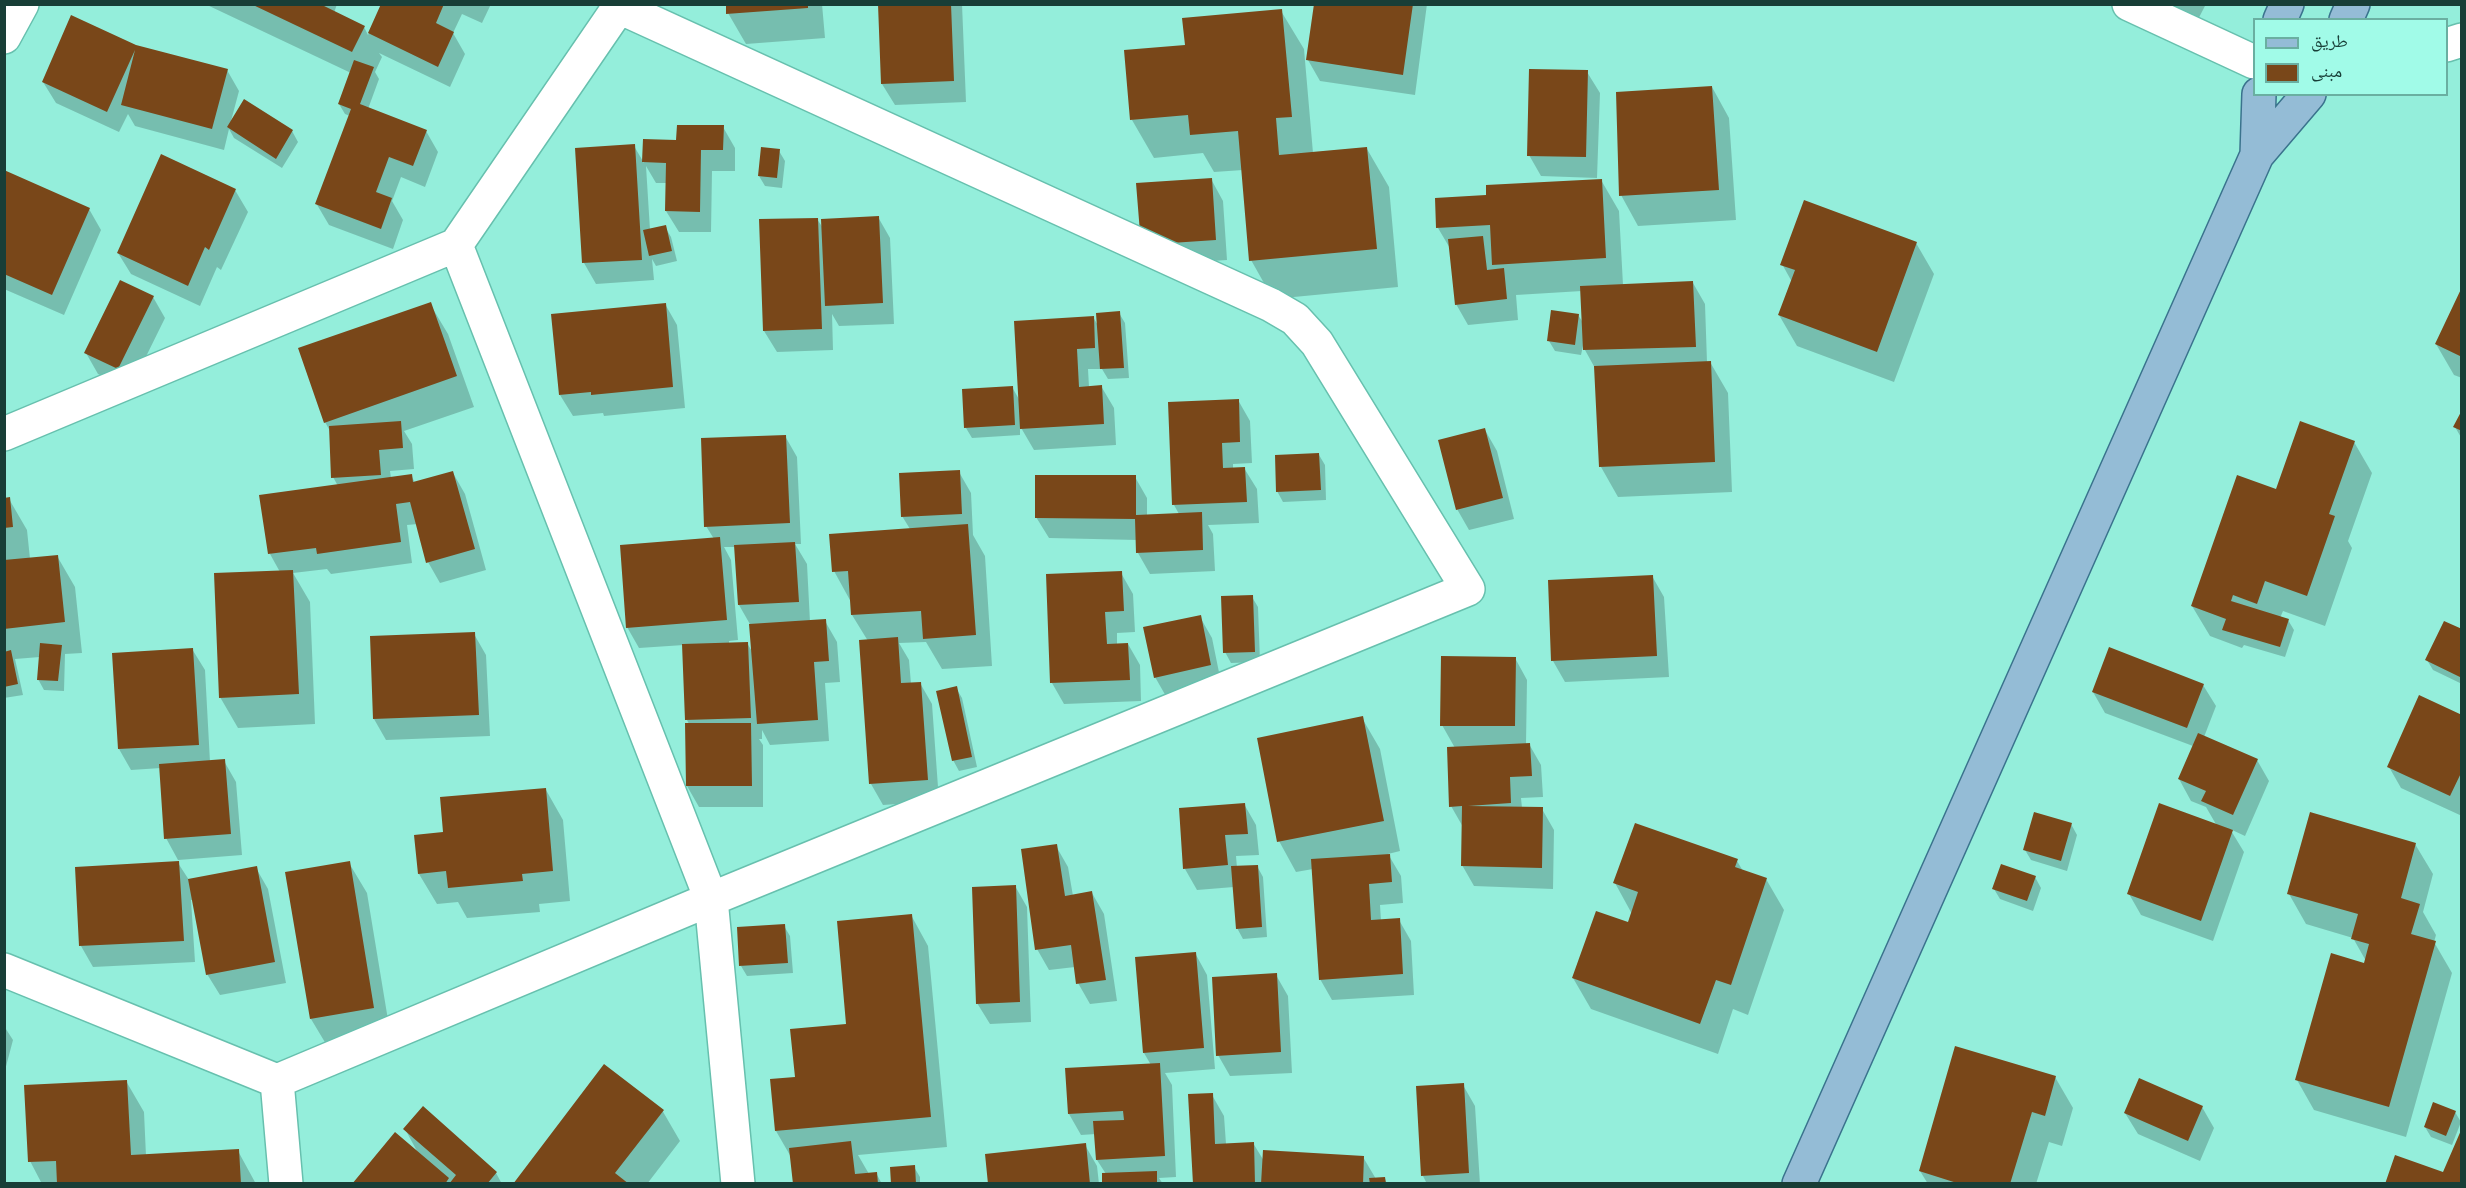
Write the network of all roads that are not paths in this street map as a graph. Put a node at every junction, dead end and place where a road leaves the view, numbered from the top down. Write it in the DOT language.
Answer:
graph roads {
  1 [pos="22,4"];
  2 [pos="2129,4"];
  3 [pos="2287,4"];
  4 [pos="2353,4"];
  5 [pos="2281,18"];
  6 [pos="2347,18"];
  7 [pos="4,37"];
  8 [pos="2253,62"];
  9 [pos="2259,96"];
  10 [pos="2307,96"];
  11 [pos="2257,155"];
  12 [pos="456,245"];
  13 [pos="4,434"];
  14 [pos="711,899"];
  15 [pos="4,970"];
  16 [pos="278,1081"];
  17 [pos="286,1184"];
  18 [pos="738,1184"];
  19 [pos="1798,1184"];
  1 -- 7 [label="street"];
  2 -- 8 [label="street"];
  3 -- 5 [label="main road"];
  4 -- 6 [label="main road"];
  9 -- 11 [label="main road"];
  10 -- 11 [label="main road"];
  11 -- 19 [label="main road"];
  12 -- 13 [label="street"];
  12 -- 14 [label="street"];
  12 -- 14 [label="street"];
  14 -- 16 [label="street"];
  14 -- 18 [label="street"];
  15 -- 16 [label="street"];
  16 -- 17 [label="street"];
}
